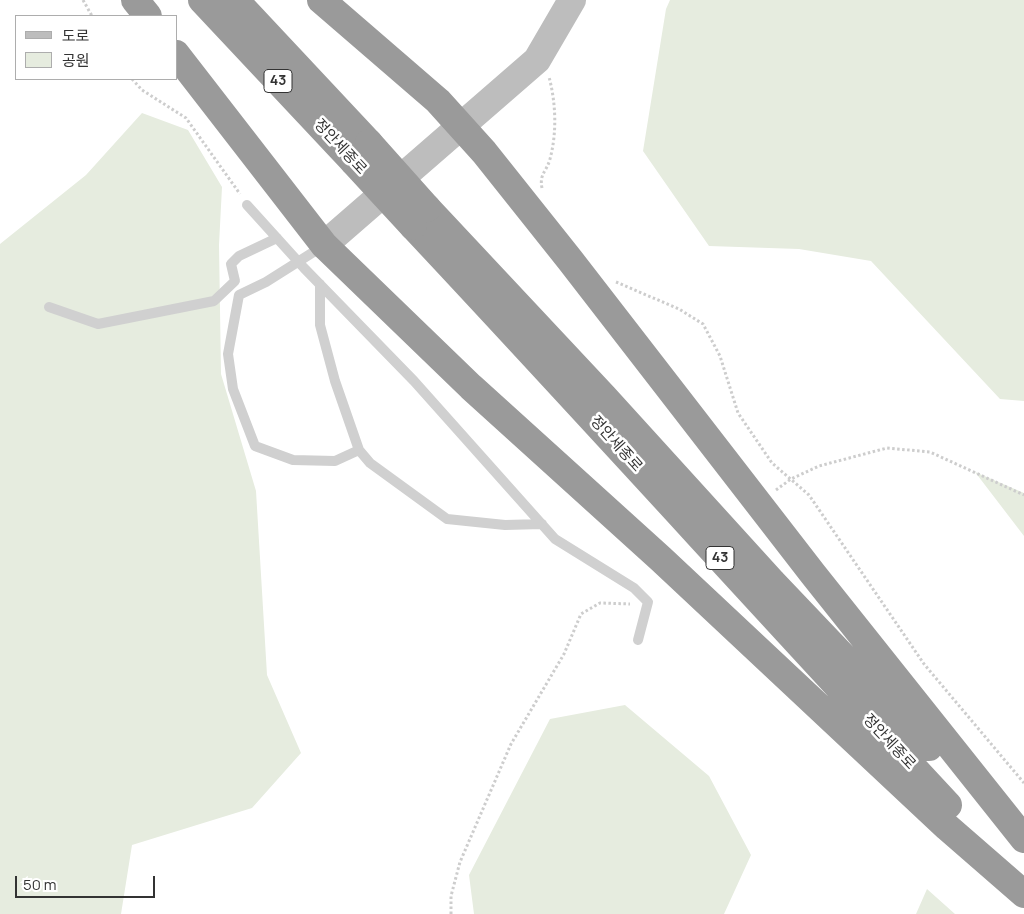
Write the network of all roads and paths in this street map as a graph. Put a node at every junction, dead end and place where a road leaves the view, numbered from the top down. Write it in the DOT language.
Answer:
graph roads {
  1 [pos="83,0"];
  2 [pos="135,0"];
  3 [pos="202,0"];
  4 [pos="235,0"];
  5 [pos="320,0"];
  6 [pos="572,0"];
  7 [pos="91,15"];
  8 [pos="147,15"];
  9 [pos="178,57"];
  10 [pos="537,60"];
  11 [pos="133,80"];
  12 [pos="462,127"];
  13 [pos="362,153"];
  14 [pos="543,194"];
  15 [pos="247,205"];
  16 [pos="420,217"];
  17 [pos="277,238"];
  18 [pos="324,245"];
  19 [pos="299,262"];
  20 [pos="610,279"];
  21 [pos="235,281"];
  22 [pos="320,284"];
  23 [pos="240,295"];
  24 [pos="50,307"];
  25 [pos="359,450"];
  26 [pos="791,479"];
  27 [pos="774,491"];
  28 [pos="1024,495"];
  29 [pos="542,524"];
  30 [pos="648,602"];
  31 [pos="638,640"];
  32 [pos="1024,783"];
  33 [pos="1024,839"];
  34 [pos="1024,845"];
  35 [pos="1024,893"];
  36 [pos="451,914"];
  1 -- 7 [label="path"];
  2 -- 8 [label="highway"];
  3 -- 13 [label="highway, 정안세종로 / 43"];
  4 -- 13 [label="highway, 정안세종로 / 43"];
  5 -- 12 [label="highway"];
  6 -- 10 [label="street"];
  9 -- 18 [label="highway"];
  10 -- 12 [label="street"];
  10 -- 14 [label="path"];
  11 -- 15 [label="path"];
  12 -- 18 [label="street"];
  12 -- 33 [label="highway"];
  13 -- 16 [label="highway, 정안세종로 / 43, bridge"];
  15 -- 17 [label="lane"];
  16 -- 34 [label="highway, 정안세종로 / 43"];
  16 -- 35 [label="highway, 정안세종로 / 43"];
  17 -- 19 [label="lane"];
  17 -- 21 [label="lane"];
  18 -- 19 [label="lane"];
  18 -- 35 [label="highway"];
  19 -- 22 [label="lane"];
  19 -- 23 [label="lane"];
  20 -- 26 [label="path"];
  21 -- 23 [label="lane"];
  21 -- 24 [label="lane"];
  22 -- 25 [label="lane"];
  22 -- 29 [label="lane"];
  23 -- 25 [label="lane"];
  25 -- 29 [label="lane"];
  26 -- 27 [label="path"];
  26 -- 28 [label="path"];
  26 -- 32 [label="path"];
  29 -- 30 [label="lane"];
  30 -- 31 [label="lane"];
  30 -- 36 [label="path"];
}
